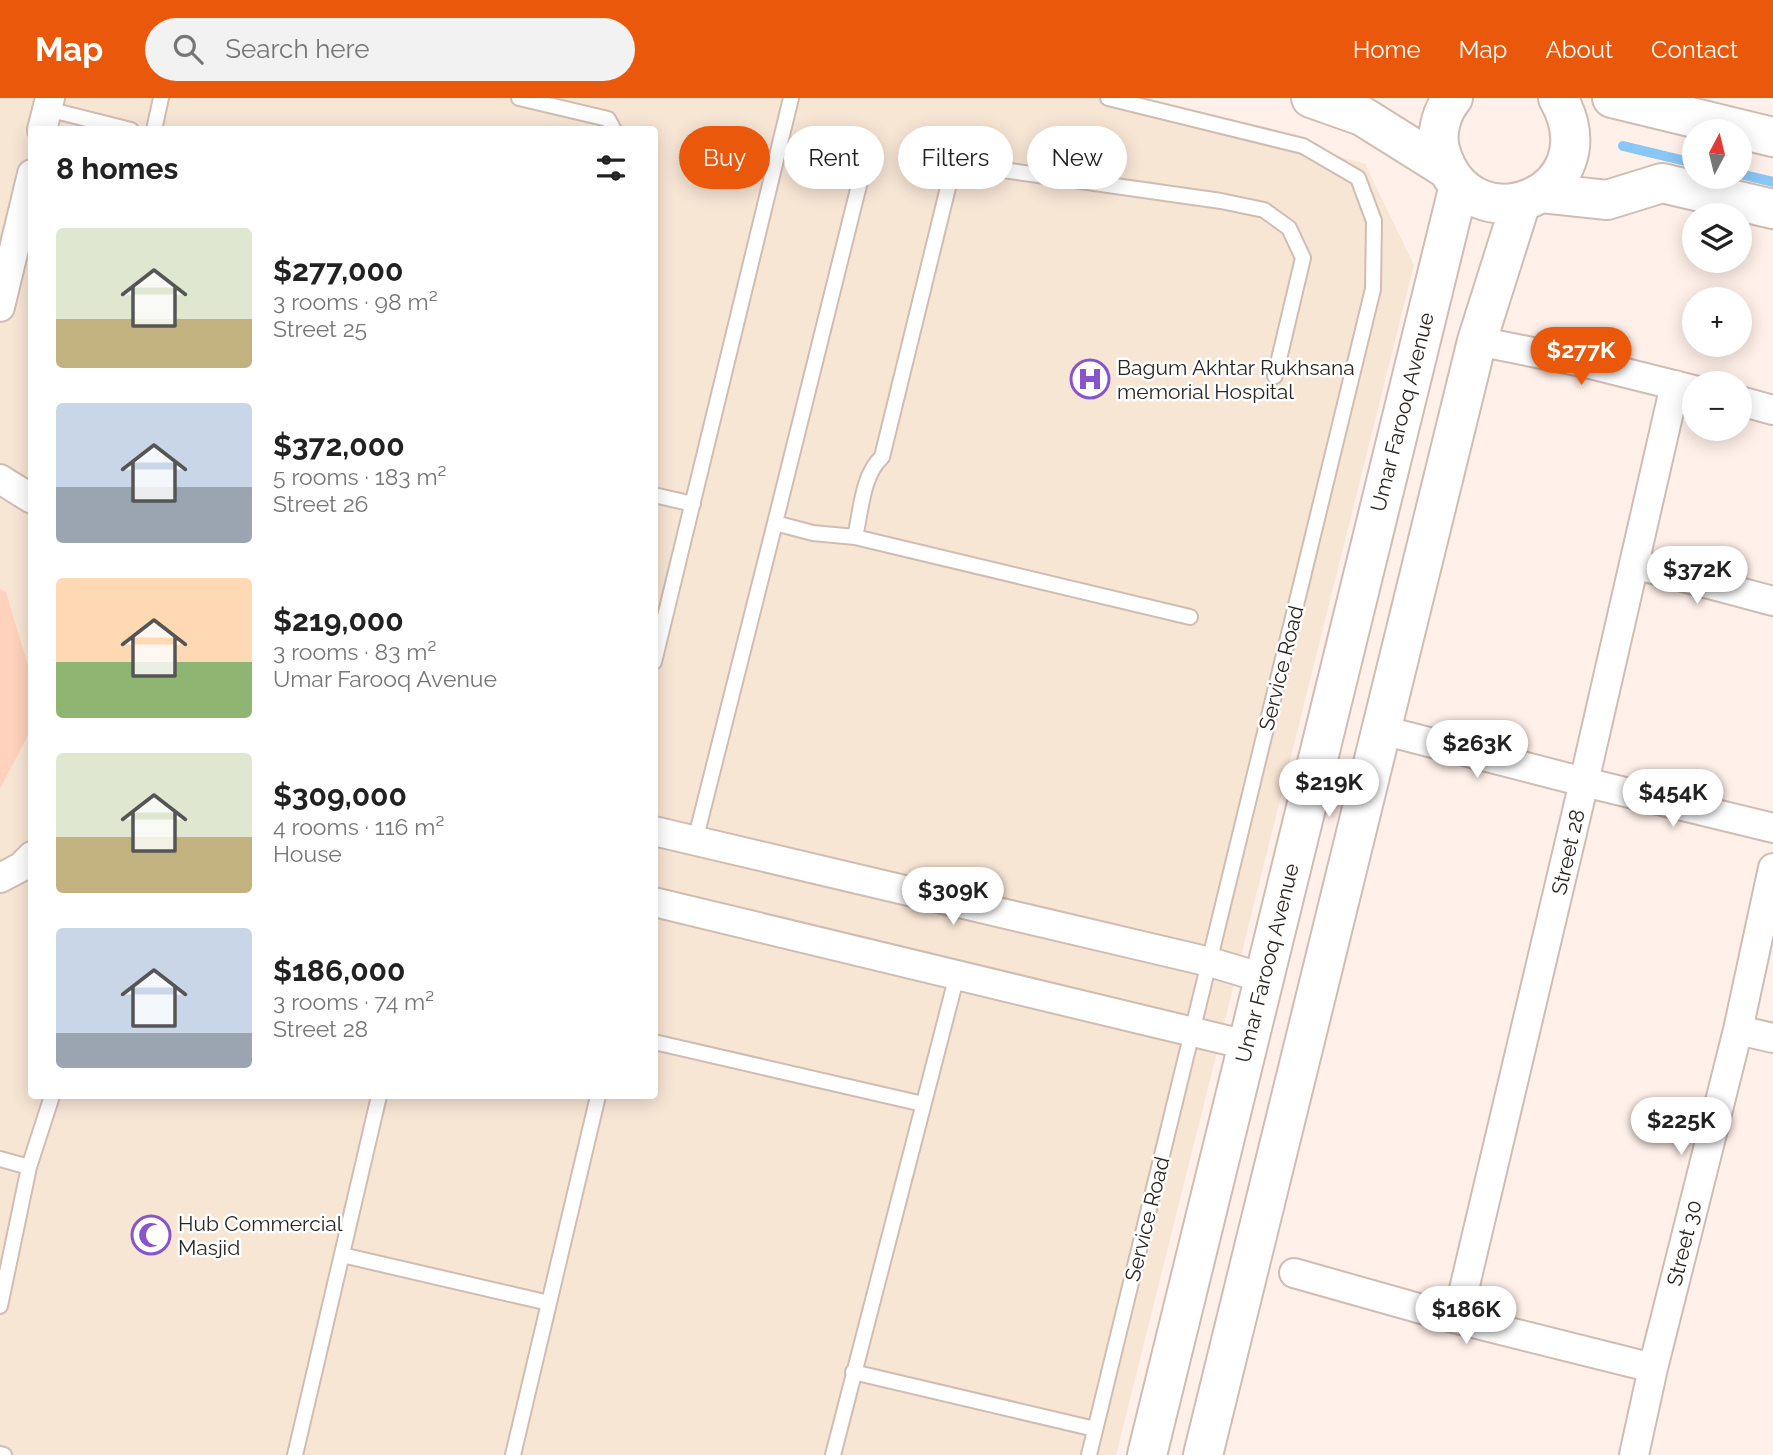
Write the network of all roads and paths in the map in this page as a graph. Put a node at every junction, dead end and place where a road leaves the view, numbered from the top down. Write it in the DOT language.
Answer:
graph roads {
  1 [pos="161,98"];
  2 [pos="519,98"];
  3 [pos="791,98"];
  4 [pos="1108,98"];
  5 [pos="1311,98"];
  6 [pos="1453,98"];
  7 [pos="1558,98"];
  8 [pos="1612,98"];
  9 [pos="46,112"];
  10 [pos="112,126"];
  11 [pos="155,126"];
  12 [pos="612,126"];
  13 [pos="1773,137"];
  14 [pos="1452,177"];
  15 [pos="858,189"];
  16 [pos="28,191"];
  17 [pos="1532,198"];
  18 [pos="1773,209"];
  19 [pos="0,307"];
  20 [pos="1477,341"];
  21 [pos="1275,376"];
  22 [pos="1682,387"];
  23 [pos="1682,394"];
  24 [pos="1752,404"];
  25 [pos="1773,410"];
  26 [pos="0,479"];
  27 [pos="28,496"];
  28 [pos="658,496"];
  29 [pos="693,504"];
  30 [pos="775,523"];
  31 [pos="855,537"];
  32 [pos="1634,564"];
  33 [pos="1773,601"];
  34 [pos="1190,617"];
  35 [pos="658,646"];
  36 [pos="1382,730"];
  37 [pos="1584,782"];
  38 [pos="1773,828"];
  39 [pos="658,832"];
  40 [pos="695,841"];
  41 [pos="28,860"];
  42 [pos="1773,868"];
  43 [pos="0,878"];
  44 [pos="658,903"];
  45 [pos="1210,962"];
  46 [pos="957,975"];
  47 [pos="1264,978"];
  48 [pos="1738,1030"];
  49 [pos="1193,1033"];
  50 [pos="1773,1038"];
  51 [pos="658,1043"];
  52 [pos="1247,1045"];
  53 [pos="51,1099"];
  54 [pos="378,1099"];
  55 [pos="597,1099"];
  56 [pos="923,1104"];
  57 [pos="0,1158"];
  58 [pos="29,1167"];
  59 [pos="342,1255"];
  60 [pos="1294,1273"];
  61 [pos="549,1303"];
  62 [pos="0,1306"];
  63 [pos="1457,1319"];
  64 [pos="1653,1368"];
  65 [pos="853,1372"];
  66 [pos="1096,1429"];
  67 [pos="295,1455"];
  68 [pos="513,1455"];
  69 [pos="833,1455"];
  70 [pos="1089,1455"];
  71 [pos="1147,1455"];
  72 [pos="1203,1455"];
  73 [pos="1634,1455"];
  1 -- 11 [label="lane"];
  2 -- 12 [label="lane"];
  3 -- 29 [label="lane"];
  4 -- 45 [label="lane, Service Road"];
  5 -- 14 [label="main road"];
  6 -- 14 [label="main road"];
  7 -- 17 [label="main road"];
  8 -- 13 [label="main road"];
  9 -- 10 [label="lane"];
  14 -- 17 [label="main road"];
  14 -- 47 [label="main road, Umar Farooq Avenue"];
  15 -- 30 [label="lane"];
  16 -- 19 [label="street"];
  17 -- 18 [label="main road"];
  17 -- 20 [label="main road"];
  20 -- 22 [label="street"];
  20 -- 36 [label="main road"];
  21 -- 31 [label="lane"];
  23 -- 32 [label="street, Street 28"];
  24 -- 25 [label="street"];
  26 -- 27 [label="street"];
  28 -- 29 [label="lane"];
  29 -- 35 [label="lane"];
  30 -- 31 [label="lane"];
  30 -- 40 [label="lane"];
  31 -- 34 [label="lane"];
  32 -- 33 [label="street"];
  32 -- 37 [label="street, Street 28"];
  36 -- 37 [label="street"];
  36 -- 72 [label="main road"];
  37 -- 38 [label="street"];
  37 -- 63 [label="street, Street 28"];
  39 -- 40 [label="street"];
  40 -- 45 [label="street"];
  41 -- 43 [label="street"];
  42 -- 48 [label="street, Street 30"];
  44 -- 46 [label="street"];
  45 -- 47 [label="street"];
  45 -- 49 [label="lane, Service Road"];
  46 -- 49 [label="street"];
  46 -- 56 [label="lane"];
  47 -- 52 [label="main road, Umar Farooq Avenue"];
  48 -- 50 [label="street"];
  48 -- 64 [label="street, Street 30"];
  49 -- 52 [label="street"];
  49 -- 66 [label="lane, Service Road"];
  51 -- 56 [label="lane"];
  52 -- 71 [label="main road, Umar Farooq Avenue"];
  53 -- 58 [label="lane"];
  54 -- 59 [label="lane"];
  55 -- 61 [label="lane"];
  56 -- 65 [label="lane"];
  57 -- 58 [label="lane"];
  58 -- 62 [label="lane"];
  59 -- 61 [label="lane"];
  59 -- 67 [label="lane"];
  60 -- 63 [label="street"];
  61 -- 68 [label="lane"];
  63 -- 64 [label="street"];
  64 -- 73 [label="street, Street 30"];
  65 -- 66 [label="lane"];
  65 -- 69 [label="lane"];
  66 -- 70 [label="lane, Service Road"];
}
